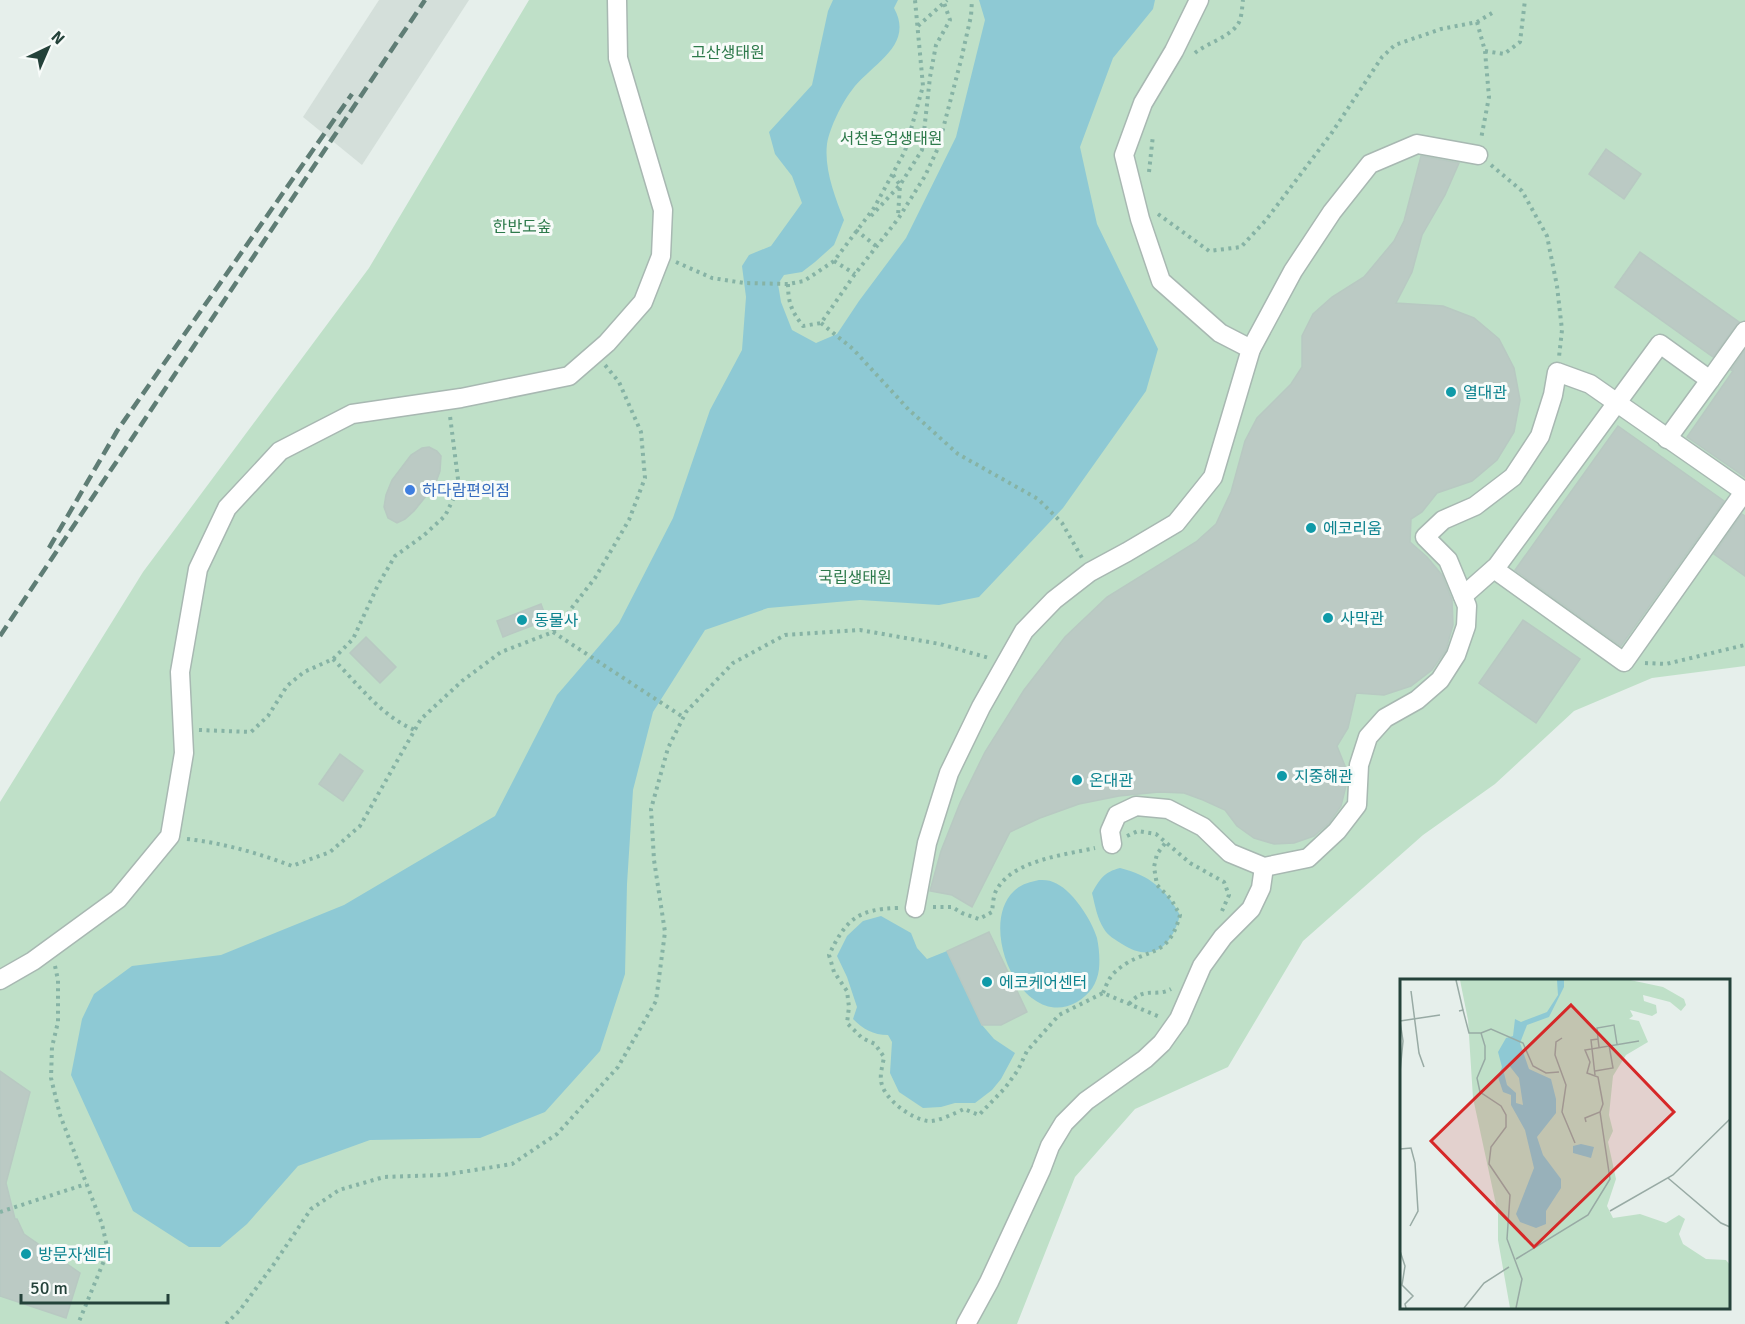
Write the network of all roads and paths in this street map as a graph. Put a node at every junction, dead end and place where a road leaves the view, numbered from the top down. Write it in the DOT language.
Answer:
graph roads {
  1 [pos="617,0"];
  2 [pos="915,0"];
  3 [pos="972,0"];
  4 [pos="1199,0"];
  5 [pos="1243,0"];
  6 [pos="1525,0"];
  7 [pos="945,1"];
  8 [pos="1492,13"];
  9 [pos="1477,22"];
  10 [pos="918,26"];
  11 [pos="1485,51"];
  12 [pos="1191,56"];
  13 [pos="1154,133"];
  14 [pos="1478,154"];
  15 [pos="893,174"];
  16 [pos="1149,175"];
  17 [pos="900,185"];
  18 [pos="1155,205"];
  19 [pos="898,219"];
  20 [pos="857,231"];
  21 [pos="876,246"];
  22 [pos="661,256"];
  23 [pos="834,261"];
  24 [pos="855,274"];
  25 [pos="788,284"];
  26 [pos="821,323"];
  27 [pos="1745,331"];
  28 [pos="1251,349"];
  29 [pos="595,353"];
  30 [pos="1557,372"];
  31 [pos="1710,380"];
  32 [pos="448,400"];
  33 [pos="1617,403"];
  34 [pos="1667,439"];
  35 [pos="1744,492"];
  36 [pos="1494,569"];
  37 [pos="1090,572"];
  38 [pos="1463,596"];
  39 [pos="553,632"];
  40 [pos="1745,645"];
  41 [pos="333,659"];
  42 [pos="1624,662"];
  43 [pos="1005,663"];
  44 [pos="683,717"];
  45 [pos="183,729"];
  46 [pos="415,730"];
  47 [pos="170,836"];
  48 [pos="1166,842"];
  49 [pos="1112,844"];
  50 [pos="1264,867"];
  51 [pos="915,908"];
  52 [pos="1217,918"];
  53 [pos="51,948"];
  54 [pos="0,980"];
  55 [pos="1174,987"];
  56 [pos="1102,993"];
  57 [pos="1129,1004"];
  58 [pos="1176,1024"];
  59 [pos="86,1184"];
  60 [pos="0,1212"];
  61 [pos="78,1324"];
  62 [pos="226,1324"];
  63 [pos="966,1324"];
  1 -- 22 [label="street"];
  2 -- 10 [label="path"];
  3 -- 19 [label="path"];
  4 -- 28 [label="street"];
  5 -- 12 [label="path"];
  6 -- 11 [label="path"];
  7 -- 10 [label="path"];
  7 -- 17 [label="path"];
  8 -- 9 [label="path"];
  9 -- 11 [label="path"];
  9 -- 18 [label="path"];
  10 -- 15 [label="path"];
  11 -- 14 [label="path"];
  13 -- 16 [label="path"];
  14 -- 28 [label="street"];
  14 -- 30 [label="path"];
  15 -- 17 [label="path"];
  15 -- 20 [label="path"];
  17 -- 19 [label="path"];
  17 -- 20 [label="path"];
  19 -- 21 [label="path"];
  20 -- 21 [label="path"];
  20 -- 23 [label="path"];
  21 -- 24 [label="path"];
  22 -- 25 [label="path"];
  22 -- 29 [label="street"];
  23 -- 24 [label="path"];
  23 -- 25 [label="path"];
  24 -- 26 [label="path"];
  25 -- 26 [label="path"];
  26 -- 37 [label="path"];
  27 -- 31 [label="street"];
  28 -- 37 [label="street"];
  29 -- 32 [label="street"];
  29 -- 39 [label="path"];
  30 -- 33 [label="street"];
  30 -- 38 [label="street"];
  31 -- 33 [label="street"];
  31 -- 34 [label="street"];
  32 -- 41 [label="path"];
  32 -- 45 [label="street"];
  33 -- 34 [label="street"];
  33 -- 36 [label="street"];
  34 -- 35 [label="street"];
  35 -- 42 [label="street"];
  36 -- 38 [label="street"];
  36 -- 42 [label="street"];
  37 -- 43 [label="street"];
  38 -- 50 [label="street"];
  39 -- 44 [label="path"];
  39 -- 46 [label="path"];
  40 -- 42 [label="path"];
  41 -- 45 [label="path"];
  41 -- 46 [label="path"];
  43 -- 44 [label="path"];
  43 -- 51 [label="street"];
  44 -- 62 [label="path"];
  45 -- 47 [label="street"];
  46 -- 47 [label="path"];
  47 -- 53 [label="street"];
  48 -- 49 [label="path"];
  48 -- 52 [label="path"];
  48 -- 56 [label="path"];
  49 -- 50 [label="street"];
  49 -- 51 [label="path"];
  50 -- 58 [label="street"];
  51 -- 56 [label="path"];
  53 -- 54 [label="street"];
  53 -- 61 [label="path"];
  55 -- 57 [label="path"];
  56 -- 57 [label="path"];
  57 -- 58 [label="path"];
  58 -- 63 [label="street"];
  59 -- 60 [label="path"];
}
